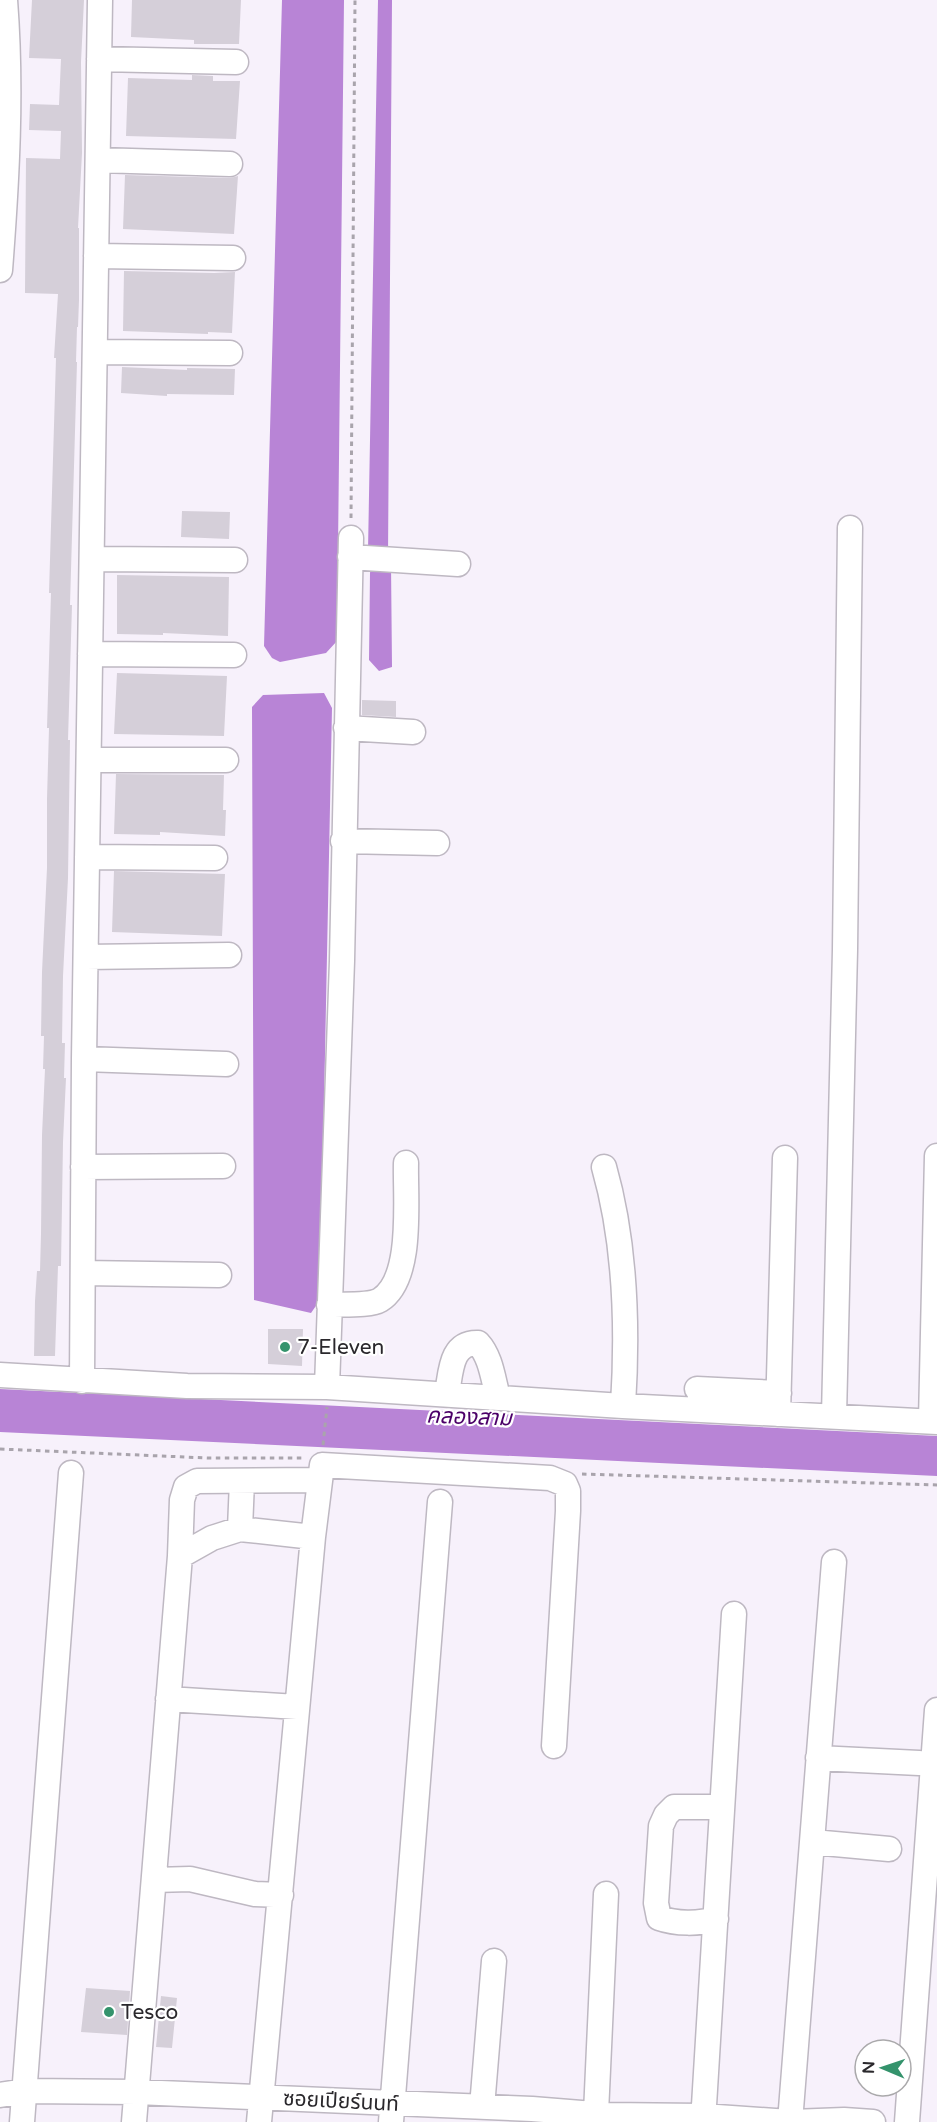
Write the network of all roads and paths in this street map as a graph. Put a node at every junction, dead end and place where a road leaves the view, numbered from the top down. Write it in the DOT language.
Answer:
graph roads {
  1 [pos="5,0"];
  2 [pos="100,0"];
  3 [pos="355,0"];
  4 [pos="99,58"];
  5 [pos="236,62"];
  6 [pos="98,160"];
  7 [pos="230,164"];
  8 [pos="96,256"];
  9 [pos="233,258"];
  10 [pos="0,270"];
  11 [pos="95,352"];
  12 [pos="230,353"];
  13 [pos="850,528"];
  14 [pos="350,548"];
  15 [pos="92,559"];
  16 [pos="235,560"];
  17 [pos="458,564"];
  18 [pos="90,654"];
  19 [pos="234,655"];
  20 [pos="346,728"];
  21 [pos="412,732"];
  22 [pos="88,760"];
  23 [pos="226,760"];
  24 [pos="343,841"];
  25 [pos="437,843"];
  26 [pos="87,857"];
  27 [pos="215,858"];
  28 [pos="229,956"];
  29 [pos="86,957"];
  30 [pos="84,1059"];
  31 [pos="226,1064"];
  32 [pos="937,1156"];
  33 [pos="785,1158"];
  34 [pos="406,1163"];
  35 [pos="223,1166"];
  36 [pos="83,1167"];
  37 [pos="604,1167"];
  38 [pos="83,1273"];
  39 [pos="219,1275"];
  40 [pos="329,1305"];
  41 [pos="0,1375"];
  42 [pos="82,1381"];
  43 [pos="697,1389"];
  44 [pos="447,1394"];
  45 [pos="327,1395"];
  46 [pos="498,1397"];
  47 [pos="779,1403"];
  48 [pos="623,1406"];
  49 [pos="834,1416"];
  50 [pos="934,1421"];
  51 [pos="323,1450"];
  52 [pos="71,1473"];
  53 [pos="319,1480"];
  54 [pos="242,1481"];
  55 [pos="440,1502"];
  56 [pos="240,1529"];
  57 [pos="313,1537"];
  58 [pos="180,1556"];
  59 [pos="834,1562"];
  60 [pos="734,1614"];
  61 [pos="168,1699"];
  62 [pos="297,1707"];
  63 [pos="937,1710"];
  64 [pos="554,1746"];
  65 [pos="818,1758"];
  66 [pos="919,1763"];
  67 [pos="716,1807"];
  68 [pos="813,1842"];
  69 [pos="889,1849"];
  70 [pos="154,1880"];
  71 [pos="606,1894"];
  72 [pos="280,1895"];
  73 [pos="711,1921"];
  74 [pos="494,1960"];
  75 [pos="927,1985"];
  76 [pos="25,2091"];
  77 [pos="137,2092"];
  78 [pos="0,2095"];
  79 [pos="261,2097"];
  80 [pos="482,2107"];
  81 [pos="392,2113"];
  82 [pos="522,2115"];
  83 [pos="603,2116"];
  84 [pos="703,2119"];
  85 [pos="844,2121"];
  86 [pos="22,2122"];
  87 [pos="134,2122"];
  88 [pos="259,2122"];
  89 [pos="790,2122"];
  90 [pos="873,2122"];
  91 [pos="907,2122"];
  1 -- 10 [label="street"];
  2 -- 4 [label="street"];
  3 -- 14 [label="path"];
  4 -- 5 [label="street"];
  4 -- 6 [label="street"];
  6 -- 7 [label="street"];
  6 -- 8 [label="street"];
  8 -- 9 [label="street"];
  8 -- 11 [label="street"];
  11 -- 12 [label="street"];
  11 -- 15 [label="street"];
  13 -- 49 [label="street"];
  14 -- 17 [label="street"];
  14 -- 20 [label="street"];
  15 -- 16 [label="street"];
  15 -- 18 [label="street"];
  18 -- 19 [label="street"];
  18 -- 22 [label="street"];
  20 -- 21 [label="street"];
  20 -- 24 [label="street"];
  22 -- 23 [label="street"];
  22 -- 26 [label="street"];
  24 -- 25 [label="street"];
  24 -- 40 [label="street"];
  26 -- 27 [label="street"];
  26 -- 29 [label="street"];
  28 -- 29 [label="street"];
  29 -- 30 [label="street"];
  30 -- 31 [label="street"];
  30 -- 36 [label="street"];
  32 -- 50 [label="street"];
  33 -- 47 [label="street"];
  34 -- 40 [label="street"];
  35 -- 36 [label="street"];
  36 -- 38 [label="street"];
  37 -- 48 [label="street"];
  38 -- 39 [label="street"];
  38 -- 42 [label="street"];
  40 -- 45 [label="street"];
  41 -- 42 [label="street"];
  42 -- 45 [label="street"];
  43 -- 47 [label="street"];
  44 -- 45 [label="street"];
  44 -- 46 [label="street"];
  44 -- 46 [label="street"];
  45 -- 51 [label="path"];
  46 -- 48 [label="street"];
  47 -- 48 [label="street"];
  47 -- 49 [label="street"];
  49 -- 50 [label="street"];
  52 -- 76 [label="street"];
  53 -- 54 [label="street"];
  53 -- 57 [label="street"];
  53 -- 64 [label="street"];
  54 -- 56 [label="street"];
  54 -- 58 [label="street"];
  55 -- 81 [label="street"];
  56 -- 57 [label="street"];
  56 -- 58 [label="street"];
  57 -- 62 [label="street"];
  58 -- 61 [label="street"];
  59 -- 65 [label="street"];
  60 -- 67 [label="street"];
  61 -- 62 [label="street"];
  61 -- 70 [label="street"];
  62 -- 72 [label="street"];
  63 -- 75 [label="street"];
  65 -- 66 [label="street"];
  65 -- 68 [label="street"];
  67 -- 73 [label="street"];
  67 -- 73 [label="street"];
  68 -- 69 [label="street"];
  68 -- 89 [label="street"];
  70 -- 72 [label="street"];
  70 -- 77 [label="street"];
  71 -- 83 [label="street"];
  72 -- 79 [label="street"];
  73 -- 84 [label="street"];
  74 -- 80 [label="street"];
  75 -- 91 [label="street"];
  76 -- 77 [label="street, ซอยเปียร์นนท์"];
  76 -- 78 [label="street, ซอยเปียร์นนท์"];
  76 -- 86 [label="street"];
  77 -- 79 [label="street, ซอยเปียร์นนท์"];
  77 -- 87 [label="street"];
  79 -- 81 [label="street, ซอยเปียร์นนท์"];
  79 -- 88 [label="street"];
  80 -- 81 [label="street, ซอยเปียร์นนท์"];
  80 -- 82 [label="street, ซอยเปียร์นนท์"];
  82 -- 83 [label="street, ซอยเปียร์นนท์"];
  83 -- 84 [label="street, ซอยเปียร์นนท์"];
  84 -- 89 [label="street, ซอยเปียร์นนท์"];
  85 -- 89 [label="street, ซอยเปียร์นนท์"];
  85 -- 90 [label="street, ซอยเปียร์นนท์"];
}
